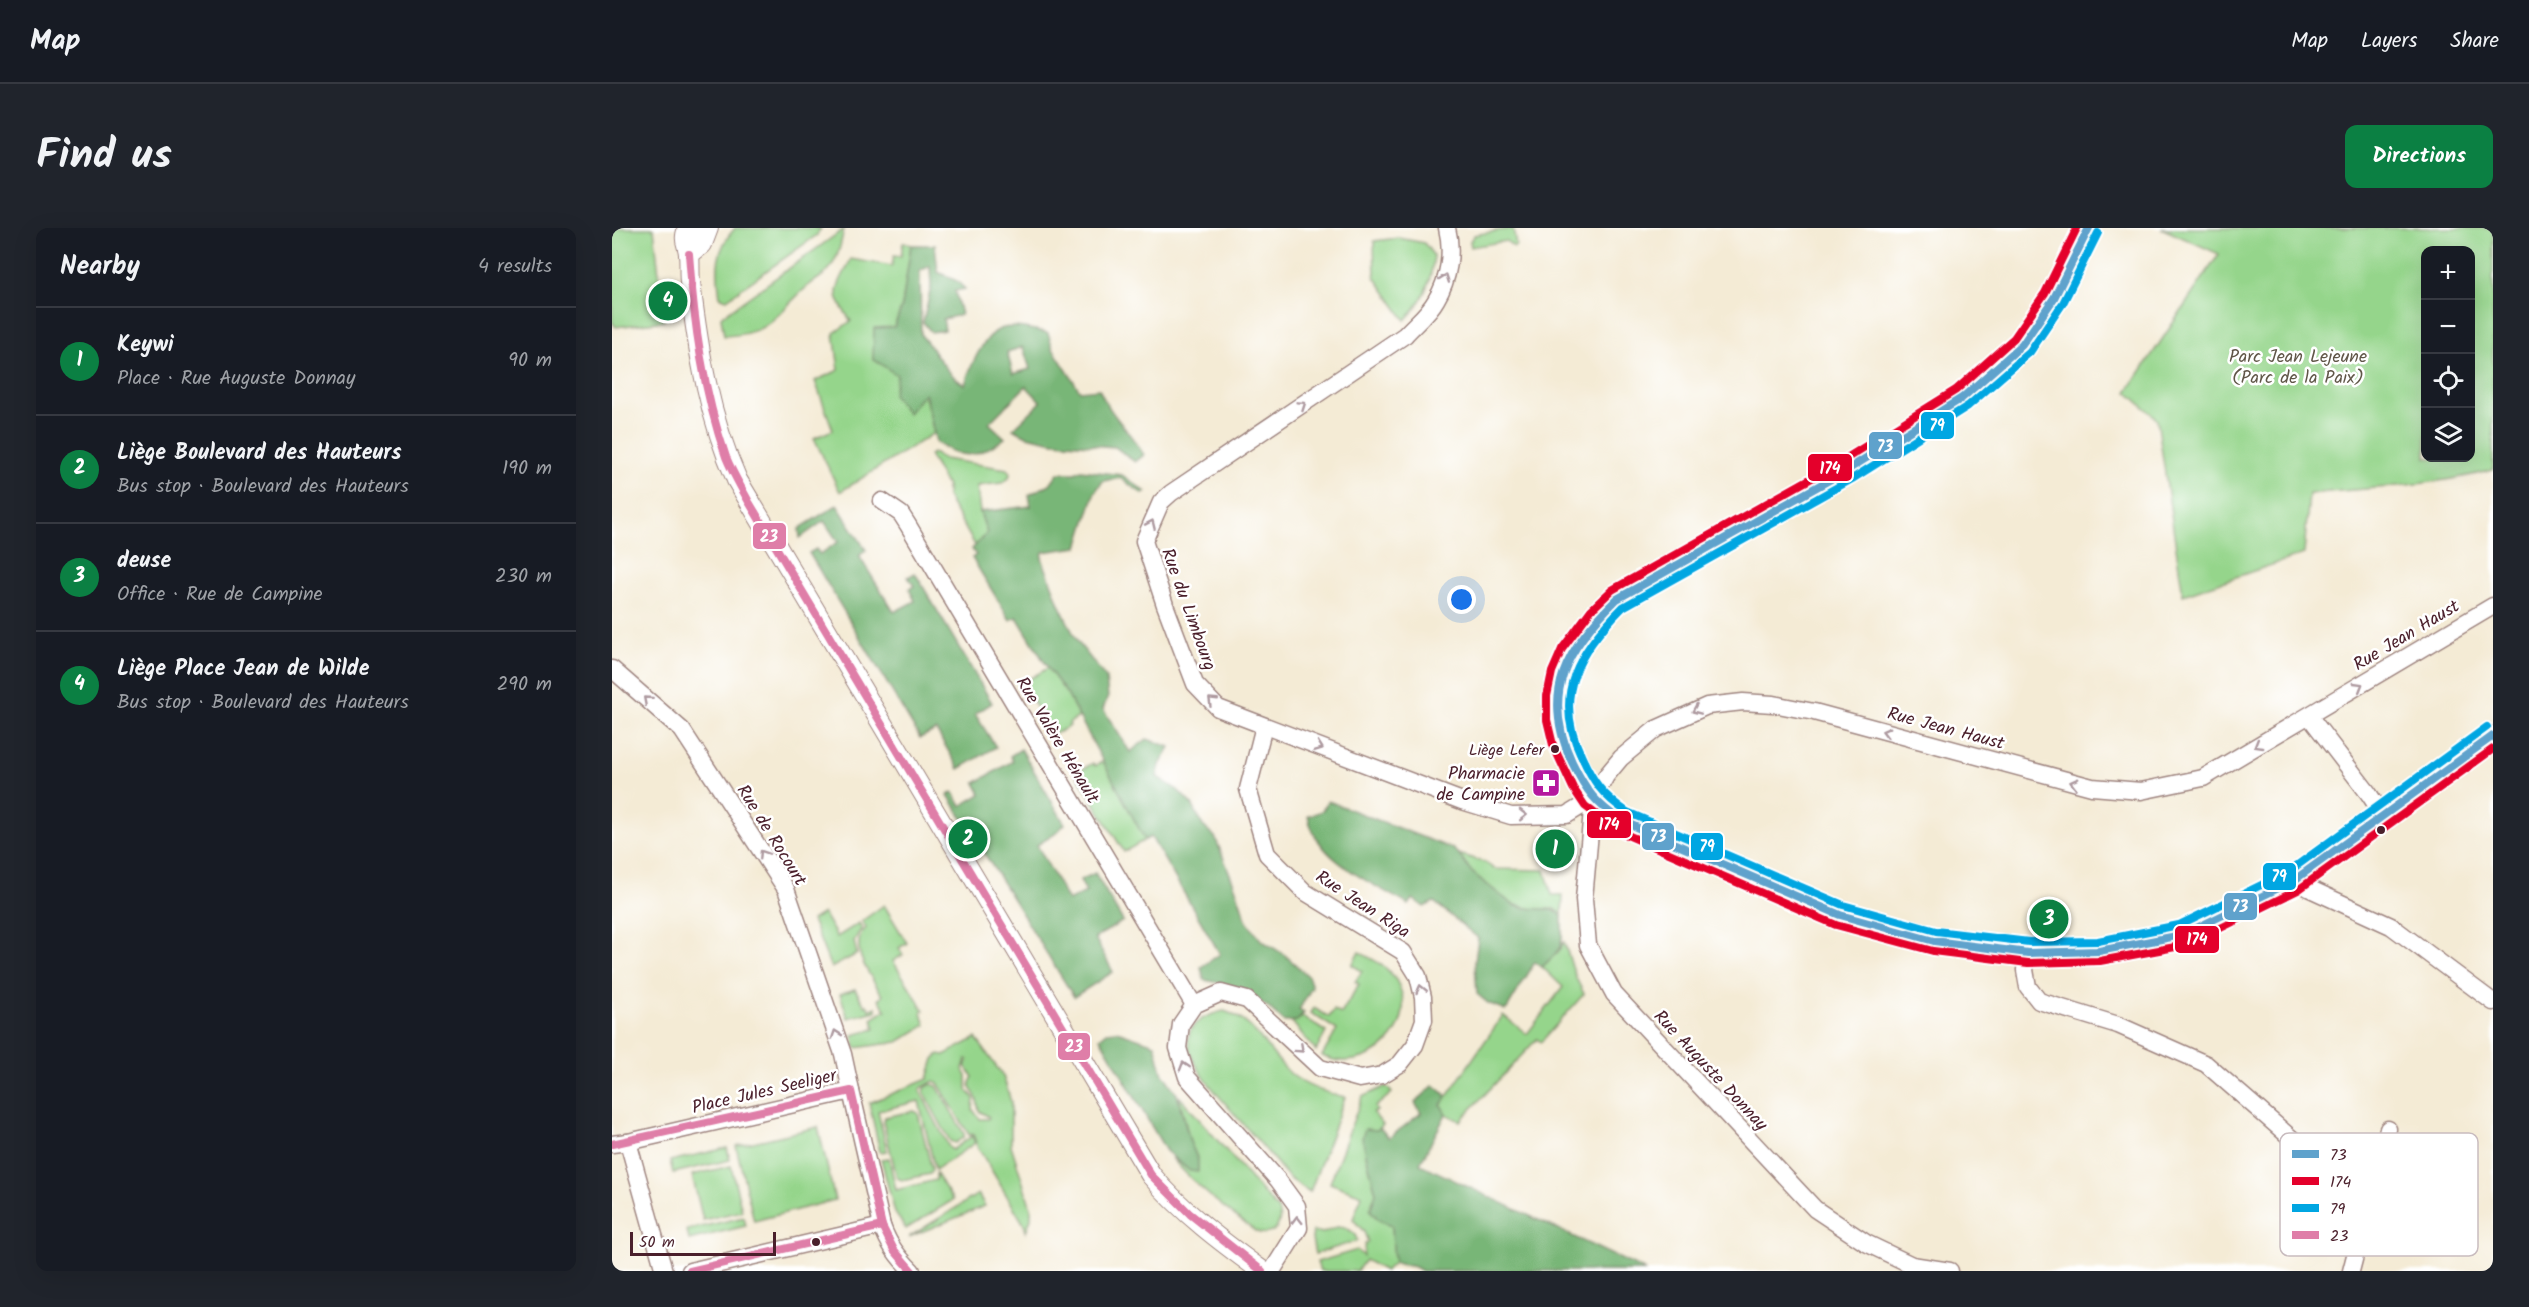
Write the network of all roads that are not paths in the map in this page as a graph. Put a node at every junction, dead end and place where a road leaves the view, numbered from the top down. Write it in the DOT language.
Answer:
graph roads {
  1 [pos="688,228"];
  2 [pos="708,228"];
  3 [pos="1447,228"];
  4 [pos="2089,228"];
  5 [pos="689,254"];
  6 [pos="882,501"];
  7 [pos="2493,606"];
  8 [pos="612,669"];
  9 [pos="2309,716"];
  10 [pos="1264,726"];
  11 [pos="2493,736"];
  12 [pos="1593,799"];
  13 [pos="2384,817"];
  14 [pos="2293,881"];
  15 [pos="2028,953"];
  16 [pos="2493,1002"];
  17 [pos="1194,1005"];
  18 [pos="851,1091"];
  19 [pos="2388,1129"];
  20 [pos="2285,1133"];
  21 [pos="2387,1133"];
  22 [pos="620,1143"];
  23 [pos="882,1227"];
  24 [pos="2355,1256"];
  25 [pos="664,1271"];
  26 [pos="690,1271"];
  27 [pos="912,1271"];
  28 [pos="1262,1271"];
  29 [pos="1272,1271"];
  30 [pos="1950,1271"];
  31 [pos="2351,1271"];
  1 -- 5 [label="street"];
  2 -- 5 [label="street"];
  10 -- 3 [label="street, Rue du Limbourg, one-way"];
  4 -- 12 [label="street"];
  5 -- 28 [label="street"];
  6 -- 17 [label="street, Rue Valère Hénault"];
  9 -- 7 [label="street, Rue Jean Haust, one-way"];
  18 -- 8 [label="street, Rue de Rocourt, one-way"];
  9 -- 12 [label="street, Rue Jean Haust, one-way"];
  9 -- 13 [label="street"];
  10 -- 12 [label="street, Rue du Limbourg, one-way"];
  17 -- 10 [label="street, Rue Jean Riga, one-way"];
  11 -- 13 [label="street"];
  12 -- 15 [label="street"];
  12 -- 30 [label="street, Rue Auguste Donnay"];
  13 -- 14 [label="street"];
  14 -- 15 [label="street"];
  14 -- 16 [label="street"];
  15 -- 20 [label="street"];
  29 -- 17 [label="street, one-way"];
  18 -- 22 [label="street, Place Jules Seeliger"];
  18 -- 23 [label="street, Place Jules Seeliger"];
  19 -- 21 [label="street"];
  22 -- 25 [label="street, Place Jules Seeliger"];
  23 -- 26 [label="street"];
  23 -- 27 [label="street, Place Jules Seeliger"];
  24 -- 31 [label="street"];
}
